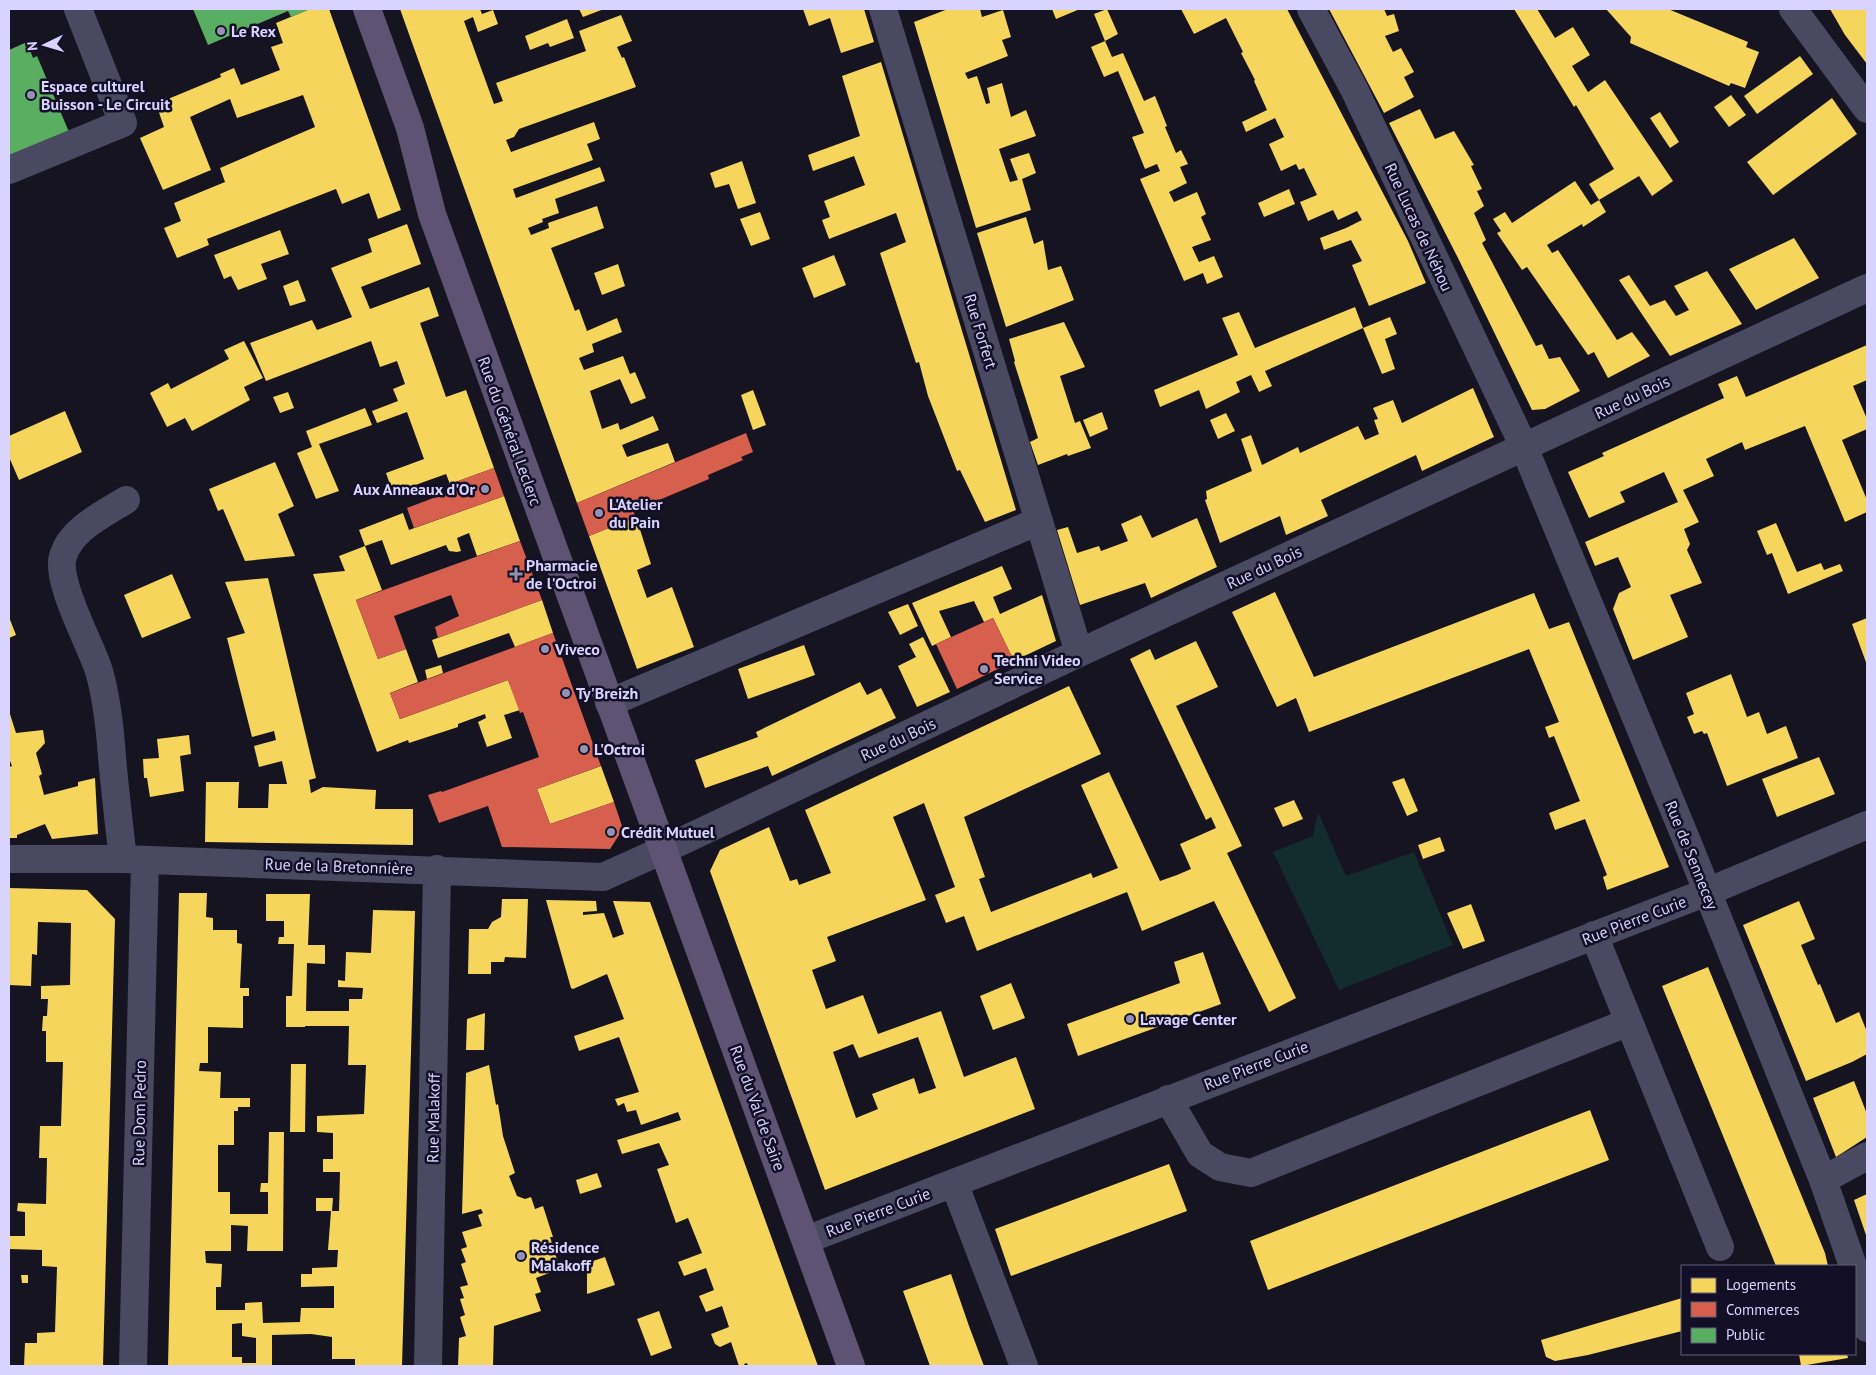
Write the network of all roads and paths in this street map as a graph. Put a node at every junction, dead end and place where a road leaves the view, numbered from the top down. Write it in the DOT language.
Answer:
graph roads {
  1 [pos="78,9"];
  2 [pos="367,9"];
  3 [pos="883,9"];
  4 [pos="1311,9"];
  5 [pos="1794,9"];
  6 [pos="1867,109"];
  7 [pos="9,170"];
  8 [pos="1867,288"];
  9 [pos="1524,447"];
  10 [pos="126,500"];
  11 [pos="1039,520"];
  12 [pos="1079,653"];
  13 [pos="609,703"];
  14 [pos="1867,825"];
  15 [pos="664,850"];
  16 [pos="9,858"];
  17 [pos="134,859"];
  18 [pos="437,869"];
  19 [pos="1707,892"];
  20 [pos="1594,935"];
  21 [pos="1629,1022"];
  22 [pos="1168,1099"];
  23 [pos="1867,1156"];
  24 [pos="1823,1180"];
  25 [pos="954,1183"];
  26 [pos="806,1240"];
  27 [pos="1720,1247"];
  28 [pos="1854,1265"];
  29 [pos="1856,1275"];
  30 [pos="1867,1328"];
  31 [pos="133,1366"];
  32 [pos="428,1366"];
  33 [pos="851,1366"];
  34 [pos="1024,1366"];
  1 -- 7 [label="street"];
  2 -- 13 [label="main road, Rue du Général Leclerc"];
  3 -- 11 [label="street, Rue Forfert"];
  4 -- 9 [label="street, Rue Lucas de Néhou"];
  5 -- 6 [label="street"];
  8 -- 9 [label="street, Rue du Bois"];
  9 -- 12 [label="street, Rue du Bois"];
  9 -- 19 [label="street, Rue de Sennecey"];
  10 -- 17 [label="street, Rue Dom Pedro"];
  11 -- 12 [label="street, Rue Forfert"];
  11 -- 13 [label="street"];
  12 -- 15 [label="street, Rue du Bois"];
  13 -- 15 [label="main road, Rue du Général Leclerc"];
  14 -- 19 [label="street, Rue Pierre Curie"];
  15 -- 18 [label="street, Rue de la Bretonnière"];
  15 -- 26 [label="main road, Rue du Val de Saire"];
  16 -- 17 [label="street, Rue de la Bretonnière"];
  17 -- 18 [label="street, Rue de la Bretonnière"];
  17 -- 31 [label="street, Rue Dom Pedro"];
  18 -- 32 [label="street, Rue Malakoff"];
  19 -- 20 [label="street, Rue Pierre Curie"];
  19 -- 24 [label="street, Rue de Sennecey"];
  20 -- 21 [label="street"];
  20 -- 22 [label="street, Rue Pierre Curie"];
  21 -- 22 [label="street"];
  21 -- 27 [label="street"];
  22 -- 25 [label="street, Rue Pierre Curie"];
  23 -- 24 [label="street"];
  24 -- 28 [label="street, Rue de Sennecey"];
  25 -- 26 [label="street, Rue Pierre Curie"];
  25 -- 34 [label="street"];
  26 -- 33 [label="main road, Rue du Val de Saire"];
  29 -- 30 [label="street"];
}
